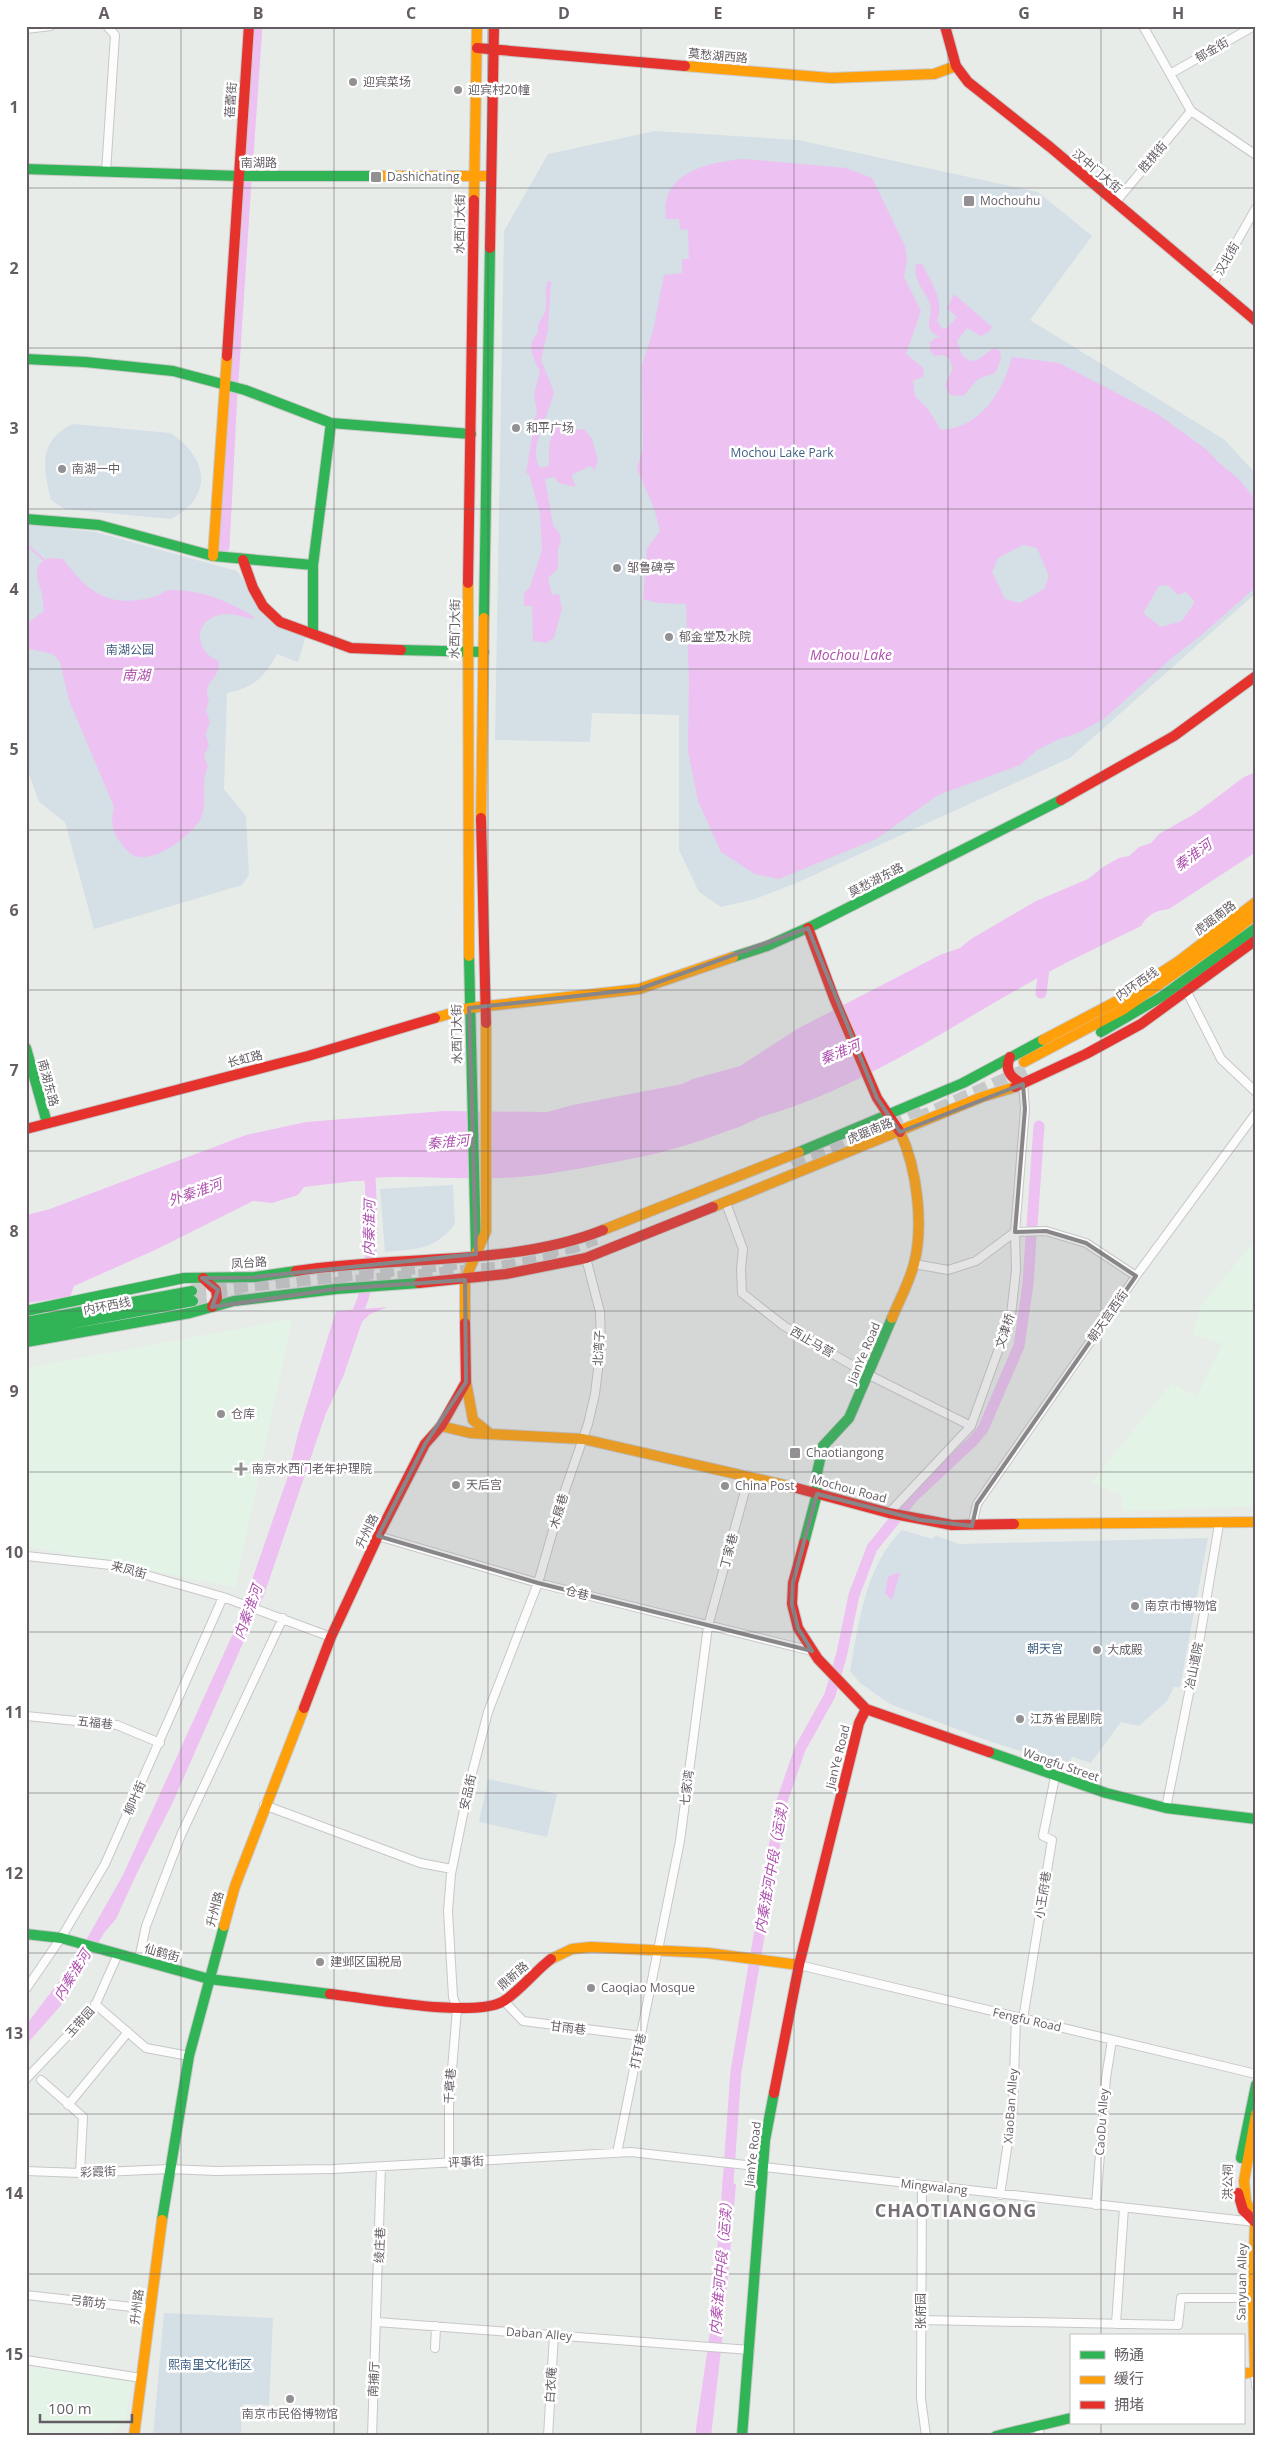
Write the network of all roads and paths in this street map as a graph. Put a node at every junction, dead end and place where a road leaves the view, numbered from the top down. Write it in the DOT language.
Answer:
graph roads {
  1 [pos="51,26"];
  2 [pos="107,26"];
  3 [pos="249,26"];
  4 [pos="477,26"];
  5 [pos="494,26"];
  6 [pos="945,26"];
  7 [pos="1143,26"];
  8 [pos="1254,26"];
  9 [pos="26,29"];
  10 [pos="477,48"];
  11 [pos="494,49"];
  12 [pos="956,66"];
  13 [pos="1170,74"];
  14 [pos="1191,111"];
  15 [pos="1256,155"];
  16 [pos="26,169"];
  17 [pos="106,172"];
  18 [pos="239,176"];
  19 [pos="473,176"];
  20 [pos="491,176"];
  21 [pos="1115,203"];
  22 [pos="1256,208"];
  23 [pos="1212,285"];
  24 [pos="1256,321"];
  25 [pos="26,359"];
  26 [pos="225,384"];
  27 [pos="331,423"];
  28 [pos="471,434"];
  29 [pos="26,519"];
  30 [pos="213,556"];
  31 [pos="243,560"];
  32 [pos="313,565"];
  33 [pos="313,634"];
  34 [pos="467,652"];
  35 [pos="484,652"];
  36 [pos="1256,676"];
  37 [pos="1255,906"];
  38 [pos="808,928"];
  39 [pos="1256,928"];
  40 [pos="1256,939"];
  41 [pos="1225,944"];
  42 [pos="1187,992"];
  43 [pos="486,1007"];
  44 [pos="469,1008"];
  45 [pos="26,1048"];
  46 [pos="1010,1057"];
  47 [pos="1025,1066"];
  48 [pos="1023,1084"];
  49 [pos="1256,1092"];
  50 [pos="1256,1113"];
  51 [pos="888,1116"];
  52 [pos="46,1123"];
  53 [pos="26,1129"];
  54 [pos="900,1132"];
  55 [pos="726,1203"];
  56 [pos="1015,1232"];
  57 [pos="522,1250"];
  58 [pos="476,1254"];
  59 [pos="586,1258"];
  60 [pos="914,1264"];
  61 [pos="526,1271"];
  62 [pos="1136,1276"];
  63 [pos="202,1278"];
  64 [pos="466,1280"];
  65 [pos="192,1291"];
  66 [pos="193,1302"];
  67 [pos="212,1307"];
  68 [pos="26,1311"];
  69 [pos="26,1322"];
  70 [pos="26,1332"];
  71 [pos="26,1342"];
  72 [pos="870,1375"];
  73 [pos="466,1382"];
  74 [pos="441,1426"];
  75 [pos="971,1426"];
  76 [pos="490,1434"];
  77 [pos="584,1439"];
  78 [pos="747,1475"];
  79 [pos="817,1494"];
  80 [pos="889,1513"];
  81 [pos="1256,1522"];
  82 [pos="1219,1524"];
  83 [pos="972,1526"];
  84 [pos="378,1536"];
  85 [pos="26,1556"];
  86 [pos="538,1583"];
  87 [pos="226,1598"];
  88 [pos="283,1618"];
  89 [pos="708,1626"];
  90 [pos="332,1637"];
  91 [pos="812,1651"];
  92 [pos="866,1709"];
  93 [pos="26,1716"];
  94 [pos="160,1743"];
  95 [pos="1055,1777"];
  96 [pos="264,1805"];
  97 [pos="1166,1808"];
  98 [pos="1256,1819"];
  99 [pos="452,1869"];
  100 [pos="26,1934"];
  101 [pos="61,1938"];
  102 [pos="658,1949"];
  103 [pos="118,1954"];
  104 [pos="139,1959"];
  105 [pos="799,1965"];
  106 [pos="209,1979"];
  107 [pos="26,1989"];
  108 [pos="504,2001"];
  109 [pos="96,2004"];
  110 [pos="457,2009"];
  111 [pos="1020,2018"];
  112 [pos="128,2032"];
  113 [pos="642,2036"];
  114 [pos="1112,2040"];
  115 [pos="189,2056"];
  116 [pos="1256,2074"];
  117 [pos="26,2079"];
  118 [pos="41,2080"];
  119 [pos="1256,2085"];
  120 [pos="68,2105"];
  121 [pos="1256,2114"];
  122 [pos="616,2153"];
  123 [pos="449,2163"];
  124 [pos="381,2167"];
  125 [pos="762,2167"];
  126 [pos="169,2169"];
  127 [pos="26,2171"];
  128 [pos="80,2173"];
  129 [pos="922,2186"];
  130 [pos="1000,2195"];
  131 [pos="1096,2205"];
  132 [pos="1124,2208"];
  133 [pos="1256,2222"];
  134 [pos="26,2295"];
  135 [pos="1253,2298"];
  136 [pos="150,2309"];
  137 [pos="921,2320"];
  138 [pos="377,2322"];
  139 [pos="1116,2324"];
  140 [pos="436,2326"];
  141 [pos="554,2335"];
  142 [pos="435,2348"];
  143 [pos="750,2350"];
  144 [pos="26,2360"];
  145 [pos="1256,2371"];
  146 [pos="141,2378"];
  147 [pos="1256,2386"];
  148 [pos="1070,2418"];
  149 [pos="1039,2431"];
  150 [pos="134,2436"];
  151 [pos="372,2436"];
  152 [pos="548,2436"];
  153 [pos="742,2436"];
  154 [pos="926,2436"];
  155 [pos="996,2436"];
  1 -- 9 [label="street"];
  2 -- 17 [label="street"];
  3 -- 18 [label="main road, 蓓蕾街"];
  4 -- 10 [label="main road, 水西门大街"];
  5 -- 11 [label="main road"];
  6 -- 12 [label="main road, 汉中门大街"];
  7 -- 13 [label="street"];
  8 -- 13 [label="street, 郁金街"];
  10 -- 11 [label="main road, 莫愁湖西路"];
  10 -- 19 [label="main road, 水西门大街"];
  11 -- 12 [label="main road, 莫愁湖西路"];
  11 -- 20 [label="main road"];
  12 -- 21 [label="main road, 汉中门大街"];
  13 -- 14 [label="street"];
  14 -- 15 [label="street"];
  14 -- 21 [label="street, 胜棋街"];
  16 -- 17 [label="main road, 南湖路"];
  17 -- 18 [label="main road, 南湖路"];
  18 -- 19 [label="main road, 南湖路"];
  18 -- 26 [label="main road, 蓓蕾街"];
  19 -- 20 [label="main road, 南湖路"];
  19 -- 28 [label="main road, 水西门大街"];
  20 -- 35 [label="main road"];
  21 -- 23 [label="main road, 汉中门大街"];
  22 -- 23 [label="street, 汉北街"];
  23 -- 24 [label="main road, 汉中门大街"];
  25 -- 26 [label="main road"];
  26 -- 27 [label="main road"];
  26 -- 30 [label="main road, 蓓蕾街"];
  27 -- 28 [label="main road"];
  27 -- 32 [label="main road"];
  28 -- 34 [label="main road, 水西门大街"];
  29 -- 30 [label="main road"];
  30 -- 31 [label="main road"];
  31 -- 32 [label="main road"];
  31 -- 33 [label="main road"];
  32 -- 33 [label="main road"];
  33 -- 34 [label="main road"];
  34 -- 35 [label="main road"];
  34 -- 44 [label="main road, 水西门大街"];
  35 -- 43 [label="main road"];
  36 -- 38 [label="main road, 莫愁湖东路"];
  37 -- 41 [label="main road"];
  37 -- 46 [label="main road, 虎踞南路"];
  38 -- 43 [label="main road, 莫愁湖东路"];
  38 -- 51 [label="main road, JianYe Road"];
  39 -- 41 [label="main road, 内环西线"];
  40 -- 41 [label="main road"];
  40 -- 42 [label="main road, 虎踞南路"];
  41 -- 47 [label="main road, 内环西线"];
  42 -- 48 [label="main road, 虎踞南路"];
  42 -- 49 [label="street"];
  43 -- 44 [label="main road, 莫愁湖东路"];
  43 -- 58 [label="main road"];
  44 -- 52 [label="main road, 长虹路"];
  44 -- 58 [label="main road, 水西门大街"];
  45 -- 52 [label="main road, 南湖东路"];
  46 -- 48 [label="main road"];
  46 -- 51 [label="main road, 虎踞南路"];
  48 -- 54 [label="main road, 虎踞南路"];
  48 -- 56 [label="street, 文津桥"];
  50 -- 62 [label="street, 朝天宫西街"];
  51 -- 54 [label="main road, JianYe Road"];
  51 -- 57 [label="main road, 虎踞南路"];
  52 -- 53 [label="main road, 长虹路"];
  54 -- 55 [label="main road, 虎踞南路"];
  54 -- 60 [label="main road, JianYe Road"];
  55 -- 59 [label="main road, 虎踞南路"];
  55 -- 72 [label="street, 西止马营"];
  56 -- 60 [label="street"];
  56 -- 62 [label="street"];
  56 -- 75 [label="street, 文津桥"];
  57 -- 58 [label="main road, 虎踞南路"];
  57 -- 61 [label="main road"];
  58 -- 63 [label="main road, 凤台路"];
  58 -- 64 [label="main road"];
  59 -- 61 [label="main road, 虎踞南路"];
  59 -- 77 [label="street, 北湾子"];
  60 -- 72 [label="main road, JianYe Road"];
  61 -- 64 [label="main road, 虎踞南路"];
  62 -- 83 [label="street, 朝天宫西街"];
  63 -- 67 [label="main road"];
  63 -- 68 [label="main road, 凤台路"];
  64 -- 67 [label="main road"];
  64 -- 73 [label="main road"];
  65 -- 69 [label="main road, 内环西线"];
  66 -- 70 [label="main road, 内环西线"];
  67 -- 71 [label="main road"];
  72 -- 75 [label="street, 西止马营"];
  72 -- 79 [label="main road, JianYe Road"];
  73 -- 74 [label="main road"];
  73 -- 76 [label="main road"];
  74 -- 76 [label="main road, Mochou Road"];
  74 -- 84 [label="main road, 升州路"];
  75 -- 80 [label="street, 文津桥"];
  76 -- 77 [label="main road, Mochou Road"];
  77 -- 78 [label="main road, Mochou Road"];
  77 -- 86 [label="street, 木屐巷"];
  78 -- 79 [label="main road, Mochou Road"];
  78 -- 89 [label="street, 丁家巷"];
  79 -- 80 [label="main road, Mochou Road"];
  79 -- 91 [label="main road, JianYe Road"];
  80 -- 83 [label="main road, Mochou Road"];
  81 -- 82 [label="main road, Mochou Road"];
  82 -- 83 [label="main road, Mochou Road"];
  82 -- 97 [label="street, 冶山道院"];
  84 -- 86 [label="street, 仓巷"];
  84 -- 90 [label="main road, 升州路"];
  85 -- 87 [label="street, 来凤街"];
  86 -- 89 [label="street, 仓巷"];
  86 -- 99 [label="street, 安品街"];
  87 -- 88 [label="street, 来凤街"];
  87 -- 94 [label="street, 柳叶街"];
  88 -- 90 [label="street"];
  88 -- 104 [label="street"];
  89 -- 91 [label="street, 仓巷"];
  89 -- 102 [label="street, 七家湾"];
  90 -- 96 [label="main road, 升州路"];
  91 -- 92 [label="main road, JianYe Road"];
  92 -- 95 [label="main road, Wangfu Street"];
  92 -- 105 [label="main road, JianYe Road"];
  93 -- 94 [label="street, 五福巷"];
  94 -- 101 [label="street, 柳叶街"];
  95 -- 97 [label="main road, Wangfu Street"];
  95 -- 111 [label="street, 小王府巷"];
  96 -- 99 [label="street"];
  96 -- 106 [label="main road, 升州路"];
  97 -- 98 [label="main road, Wangfu Street"];
  99 -- 110 [label="street, 安品街"];
  100 -- 101 [label="main road"];
  101 -- 103 [label="main road, 仙鹤街"];
  101 -- 107 [label="street, 柳叶街"];
  102 -- 105 [label="main road, 鼎新路"];
  102 -- 108 [label="main road, 鼎新路"];
  102 -- 113 [label="street, 打钉巷"];
  103 -- 104 [label="main road, 仙鹤街"];
  103 -- 109 [label="street, 玉带园"];
  104 -- 106 [label="main road, 仙鹤街"];
  105 -- 111 [label="street, Fengfu Road"];
  105 -- 125 [label="main road, JianYe Road"];
  106 -- 110 [label="main road, 鼎新路"];
  106 -- 115 [label="main road, 升州路"];
  108 -- 110 [label="main road, 鼎新路"];
  108 -- 113 [label="street, 甘雨巷"];
  109 -- 112 [label="street"];
  109 -- 117 [label="street, 玉带园"];
  110 -- 123 [label="street, 千章巷"];
  111 -- 114 [label="street, Fengfu Road"];
  111 -- 130 [label="street, XiaoBan Alley"];
  112 -- 115 [label="street"];
  112 -- 120 [label="street"];
  113 -- 122 [label="street, 打钉巷"];
  114 -- 116 [label="street, Fengfu Road"];
  114 -- 131 [label="street, CaoDu Alley"];
  115 -- 126 [label="main road, 升州路"];
  118 -- 120 [label="street"];
  119 -- 133 [label="main road, 洪公祠"];
  120 -- 128 [label="street"];
  121 -- 133 [label="main road, 洪公祠"];
  122 -- 123 [label="street, 评事街"];
  122 -- 125 [label="street, 评事街"];
  123 -- 124 [label="street, 评事街"];
  124 -- 126 [label="street, 评事街"];
  124 -- 138 [label="street, 绫庄巷"];
  125 -- 129 [label="street, Mingwalang"];
  125 -- 143 [label="main road, JianYe Road"];
  126 -- 128 [label="street, 彩霞街"];
  126 -- 136 [label="main road, 升州路"];
  127 -- 128 [label="street, 彩霞街"];
  129 -- 130 [label="street, Mingwalang"];
  129 -- 137 [label="street, 张府园"];
  130 -- 131 [label="street, Mingwalang"];
  131 -- 132 [label="street, Mingwalang"];
  132 -- 133 [label="street, Mingwalang"];
  132 -- 139 [label="street"];
  133 -- 135 [label="main road, Sanyuan Alley"];
  134 -- 136 [label="street, 弓箭坊"];
  135 -- 139 [label="street"];
  135 -- 145 [label="main road, Sanyuan Alley"];
  136 -- 146 [label="main road, 升州路"];
  137 -- 139 [label="street"];
  137 -- 154 [label="street, 张府园"];
  138 -- 140 [label="street, Daban Alley"];
  138 -- 151 [label="street, 南捕厅"];
  140 -- 141 [label="street, Daban Alley"];
  140 -- 142 [label="street"];
  141 -- 143 [label="street, Daban Alley"];
  141 -- 152 [label="street, 白衣庵"];
  143 -- 153 [label="main road, JianYe Road"];
  144 -- 146 [label="street"];
  145 -- 147 [label="street"];
  146 -- 150 [label="main road, 升州路"];
  148 -- 149 [label="main road"];
  149 -- 155 [label="main road"];
}
